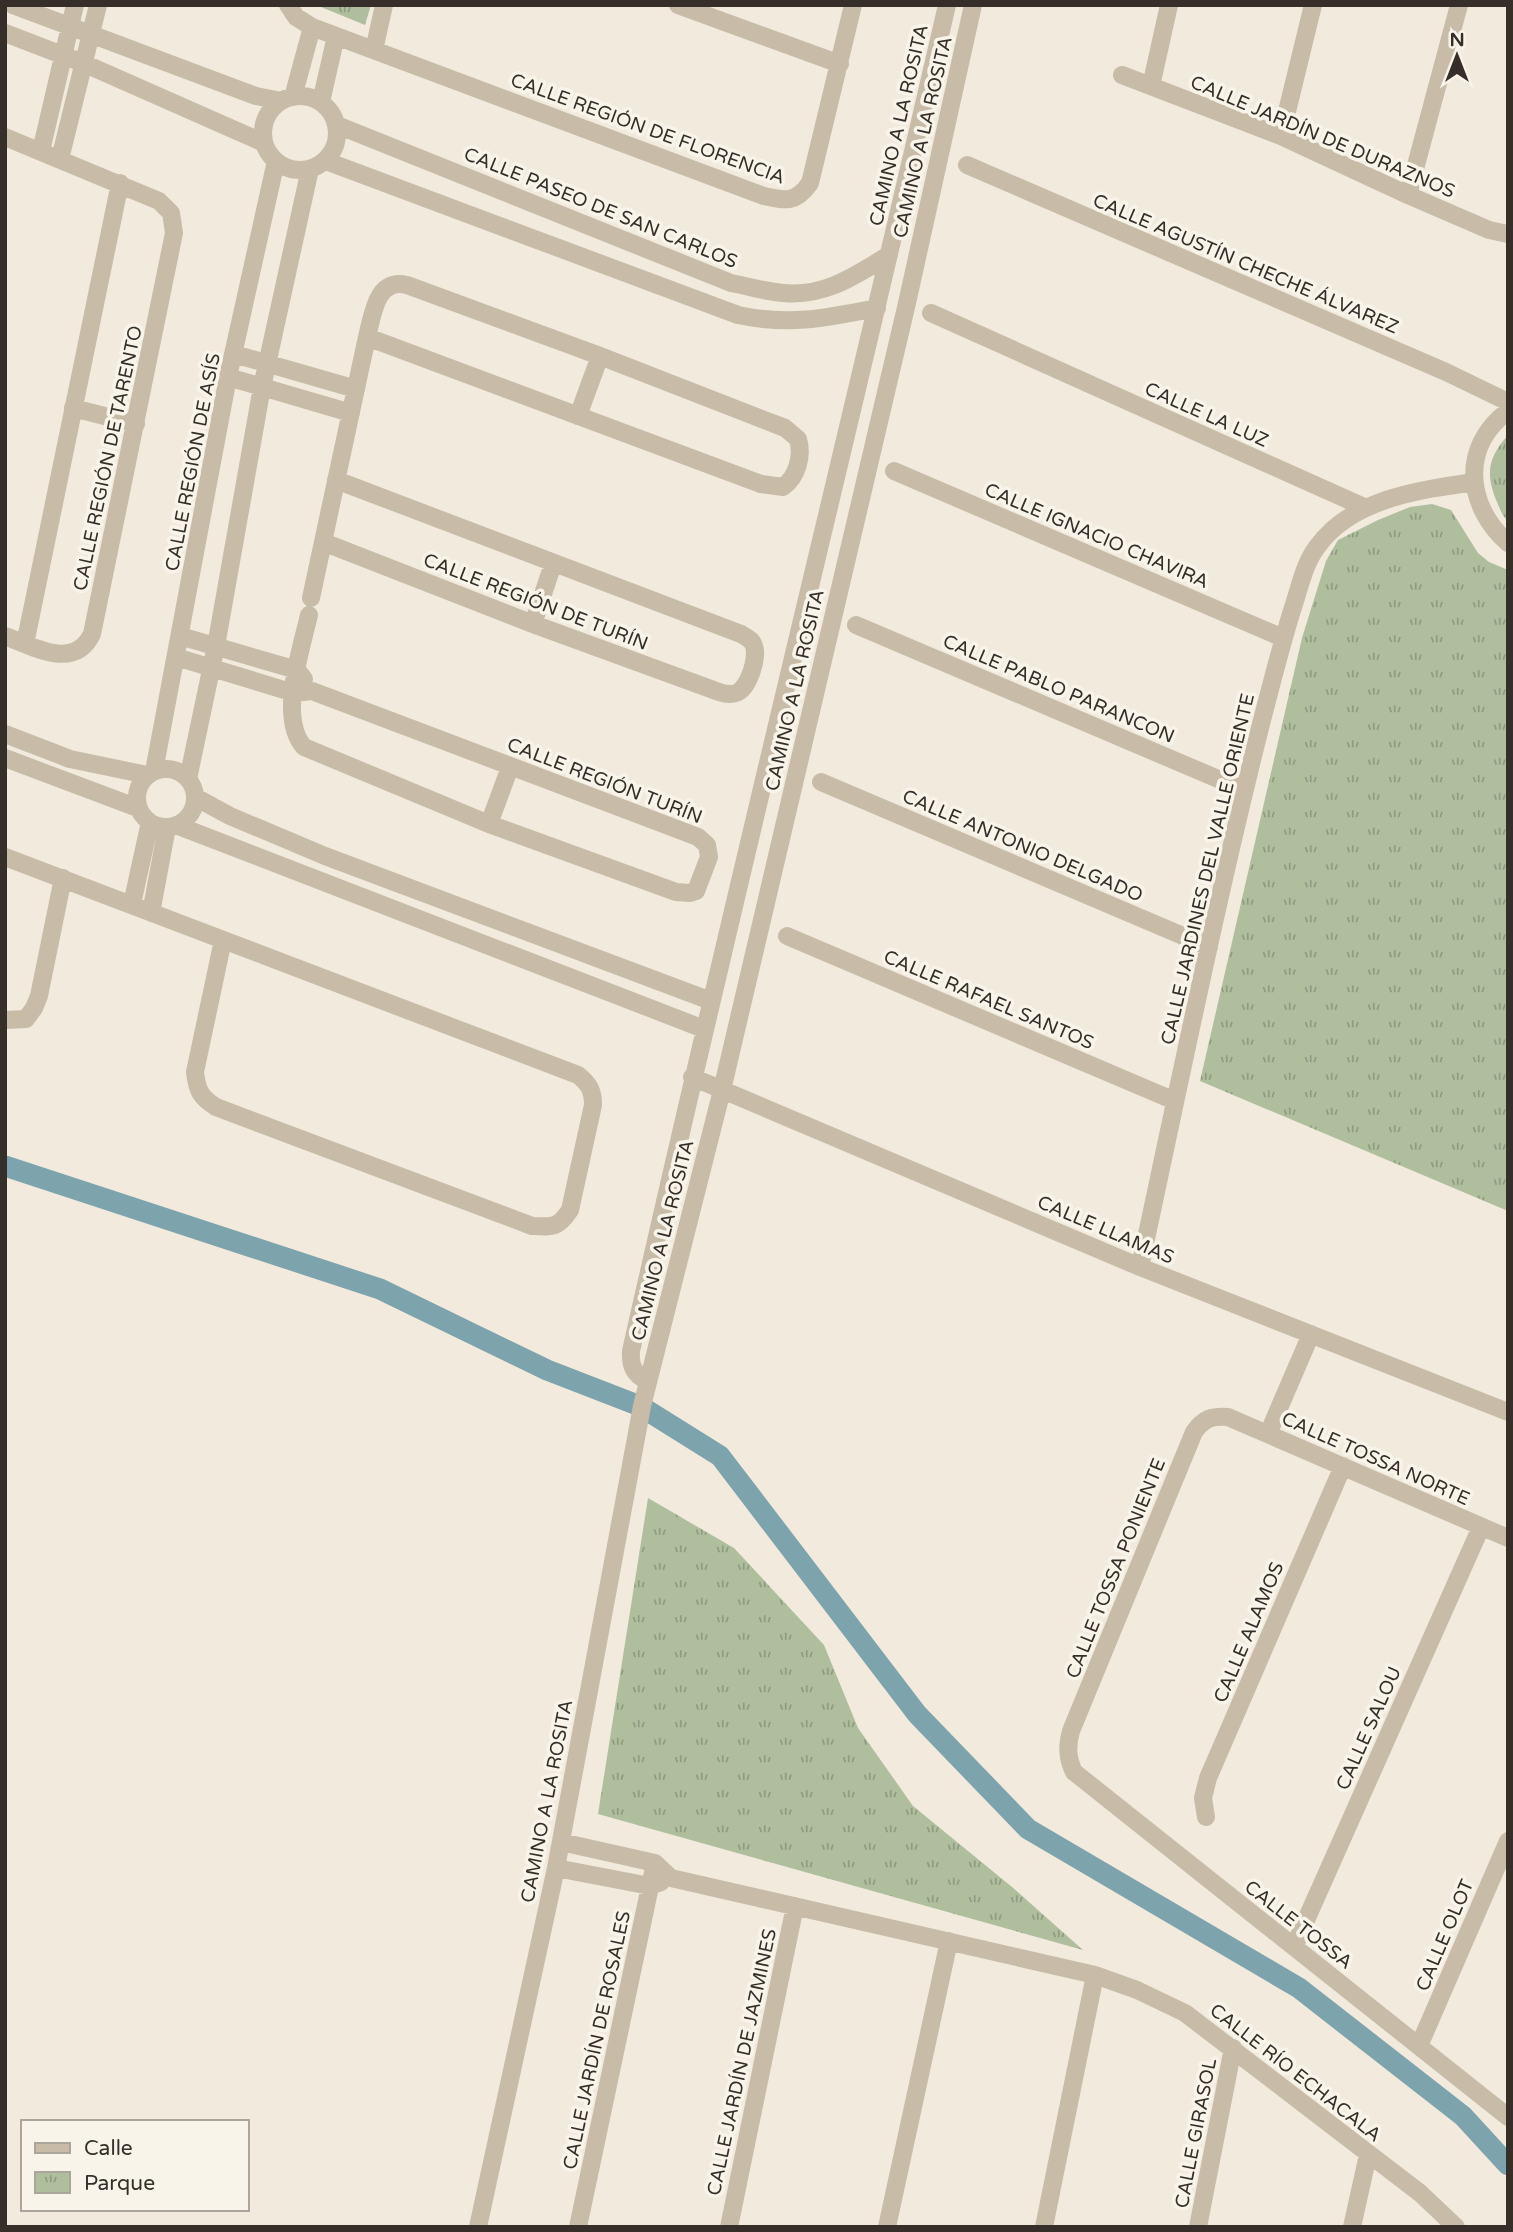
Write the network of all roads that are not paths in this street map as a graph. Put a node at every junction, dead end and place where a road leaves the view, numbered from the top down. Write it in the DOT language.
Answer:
graph roads {
  1 [pos="13,5"];
  2 [pos="75,5"];
  3 [pos="97,5"];
  4 [pos="288,5"];
  5 [pos="384,5"];
  6 [pos="678,5"];
  7 [pos="853,5"];
  8 [pos="947,5"];
  9 [pos="973,5"];
  10 [pos="1169,5"];
  11 [pos="1313,5"];
  12 [pos="1459,5"];
  13 [pos="70,27"];
  14 [pos="312,27"];
  15 [pos="5,33"];
  16 [pos="91,34"];
  17 [pos="336,36"];
  18 [pos="374,50"];
  19 [pos="63,55"];
  20 [pos="83,63"];
  21 [pos="840,64"];
  22 [pos="1122,75"];
  23 [pos="1151,86"];
  24 [pos="287,99"];
  25 [pos="321,102"];
  26 [pos="337,125"];
  27 [pos="1280,136"];
  28 [pos="5,137"];
  29 [pos="264,143"];
  30 [pos="41,151"];
  31 [pos="60,159"];
  32 [pos="326,160"];
  33 [pos="276,161"];
  34 [pos="967,166"];
  35 [pos="310,169"];
  36 [pos="120,183"];
  37 [pos="1408,195"];
  38 [pos="1508,234"];
  39 [pos="889,255"];
  40 [pos="877,308"];
  41 [pos="931,313"];
  42 [pos="367,337"];
  43 [pos="233,354"];
  44 [pos="600,356"];
  45 [pos="268,363"];
  46 [pos="228,377"];
  47 [pos="262,387"];
  48 [pos="356,389"];
  49 [pos="1508,402"];
  50 [pos="74,408"];
  51 [pos="1508,411"];
  52 [pos="351,413"];
  53 [pos="578,416"];
  54 [pos="136,425"];
  55 [pos="894,471"];
  56 [pos="336,480"];
  57 [pos="1474,482"];
  58 [pos="1364,507"];
  59 [pos="323,542"];
  60 [pos="1508,543"];
  61 [pos="553,564"];
  62 [pos="533,624"];
  63 [pos="856,625"];
  64 [pos="5,636"];
  65 [pos="180,636"];
  66 [pos="1283,638"];
  67 [pos="25,644"];
  68 [pos="216,646"];
  69 [pos="176,657"];
  70 [pos="211,668"];
  71 [pos="297,670"];
  72 [pos="312,691"];
  73 [pos="294,693"];
  74 [pos="5,734"];
  75 [pos="5,758"];
  76 [pos="510,767"];
  77 [pos="150,773"];
  78 [pos="188,779"];
  79 [pos="821,782"];
  80 [pos="1244,790"];
  81 [pos="195,797"];
  82 [pos="158,820"];
  83 [pos="489,824"];
  84 [pos="5,857"];
  85 [pos="63,878"];
  86 [pos="445,900"];
  87 [pos="132,904"];
  88 [pos="151,913"];
  89 [pos="435,925"];
  90 [pos="787,936"];
  91 [pos="223,940"];
  92 [pos="1209,947"];
  93 [pos="711,1001"];
  94 [pos="5,1020"];
  95 [pos="704,1029"];
  96 [pos="692,1077"];
  97 [pos="722,1090"];
  98 [pos="1175,1101"];
  99 [pos="1140,1267"];
  100 [pos="1311,1334"];
  101 [pos="648,1381"];
  102 [pos="1508,1412"];
  103 [pos="1228,1417"];
  104 [pos="1268,1434"];
  105 [pos="1343,1466"];
  106 [pos="1481,1527"];
  107 [pos="1508,1538"];
  108 [pos="1068,1760"];
  109 [pos="1206,1817"];
  110 [pos="1508,1841"];
  111 [pos="561,1842"];
  112 [pos="655,1863"];
  113 [pos="556,1868"];
  114 [pos="671,1878"];
  115 [pos="650,1886"];
  116 [pos="795,1906"];
  117 [pos="949,1941"];
  118 [pos="1294,1947"];
  119 [pos="1095,1975"];
  120 [pos="1419,2046"];
  121 [pos="1233,2048"];
  122 [pos="1508,2117"];
  123 [pos="1368,2155"];
  124 [pos="478,2227"];
  125 [pos="578,2227"];
  126 [pos="729,2227"];
  127 [pos="887,2227"];
  128 [pos="1044,2227"];
  129 [pos="1198,2227"];
  130 [pos="1352,2227"];
  131 [pos="1456,2227"];
  1 -- 13 [label="street"];
  2 -- 13 [label="street"];
  3 -- 16 [label="street"];
  4 -- 14 [label="street, CALLE REGIÓN DE FLORENCIA"];
  5 -- 18 [label="street"];
  6 -- 21 [label="street"];
  7 -- 21 [label="street, CALLE REGIÓN DE FLORENCIA"];
  8 -- 39 [label="street, CAMINO A LA ROSITA"];
  9 -- 97 [label="street, CAMINO A LA ROSITA"];
  10 -- 23 [label="street"];
  11 -- 27 [label="street"];
  12 -- 37 [label="street"];
  13 -- 16 [label="street"];
  13 -- 19 [label="street"];
  14 -- 17 [label="street, CALLE REGIÓN DE FLORENCIA"];
  14 -- 24 [label="street"];
  15 -- 19 [label="street"];
  16 -- 20 [label="street"];
  16 -- 24 [label="street"];
  17 -- 18 [label="street, CALLE REGIÓN DE FLORENCIA"];
  17 -- 25 [label="street"];
  18 -- 21 [label="street, CALLE REGIÓN DE FLORENCIA"];
  19 -- 20 [label="street"];
  19 -- 30 [label="street"];
  20 -- 29 [label="street"];
  20 -- 31 [label="street"];
  22 -- 23 [label="street, CALLE JARDÍN DE DURAZNOS"];
  23 -- 27 [label="street, CALLE JARDÍN DE DURAZNOS"];
  24 -- 25 [label="street"];
  24 -- 29 [label="street"];
  25 -- 26 [label="street"];
  26 -- 32 [label="street"];
  26 -- 39 [label="street, CALLE PASEO DE SAN CARLOS"];
  27 -- 37 [label="street, CALLE JARDÍN DE DURAZNOS"];
  28 -- 30 [label="street"];
  29 -- 33 [label="street"];
  30 -- 31 [label="street"];
  31 -- 36 [label="street"];
  32 -- 35 [label="street"];
  32 -- 40 [label="street"];
  33 -- 35 [label="street"];
  33 -- 43 [label="street, CALLE REGIÓN DE ASÍS"];
  34 -- 49 [label="street, CALLE AGUSTÍN CHECHE ÁLVAREZ"];
  35 -- 45 [label="street"];
  36 -- 50 [label="street"];
  36 -- 54 [label="street, CALLE REGIÓN DE TARENTO"];
  37 -- 38 [label="street, CALLE JARDÍN DE DURAZNOS"];
  39 -- 40 [label="street, CAMINO A LA ROSITA"];
  40 -- 93 [label="street, CAMINO A LA ROSITA"];
  41 -- 58 [label="street, CALLE LA LUZ"];
  42 -- 44 [label="street"];
  42 -- 48 [label="street"];
  42 -- 53 [label="street"];
  43 -- 45 [label="street, CALLE REGIÓN DE ASÍS"];
  43 -- 46 [label="street, CALLE REGIÓN DE ASÍS"];
  44 -- 53 [label="street"];
  44 -- 53 [label="street"];
  45 -- 47 [label="street"];
  45 -- 48 [label="street, CALLE REGIÓN DE ASÍS"];
  46 -- 47 [label="street, CALLE REGIÓN DE ASÍS"];
  46 -- 65 [label="street, CALLE REGIÓN DE ASÍS"];
  47 -- 52 [label="street, CALLE REGIÓN DE ASÍS"];
  47 -- 68 [label="street"];
  48 -- 52 [label="street"];
  50 -- 54 [label="street"];
  50 -- 67 [label="street"];
  51 -- 57 [label="street"];
  52 -- 56 [label="street"];
  54 -- 67 [label="street, CALLE REGIÓN DE TARENTO"];
  55 -- 66 [label="street, CALLE IGNACIO CHAVIRA"];
  56 -- 59 [label="street"];
  56 -- 61 [label="street"];
  57 -- 58 [label="street"];
  57 -- 60 [label="street"];
  58 -- 66 [label="street, CALLE JARDINES DEL VALLE ORIENTE"];
  59 -- 62 [label="street, CALLE REGIÓN DE TURÍN"];
  59 -- 71 [label="street"];
  61 -- 62 [label="street"];
  61 -- 62 [label="street, CALLE REGIÓN DE TURÍN"];
  63 -- 80 [label="street, CALLE PABLO PARANCON"];
  64 -- 67 [label="street, CALLE REGIÓN DE TARENTO"];
  65 -- 68 [label="street"];
  65 -- 69 [label="street, CALLE REGIÓN DE ASÍS"];
  66 -- 80 [label="street, CALLE JARDINES DEL VALLE ORIENTE"];
  68 -- 70 [label="street"];
  68 -- 71 [label="street"];
  69 -- 70 [label="street"];
  69 -- 77 [label="street, CALLE REGIÓN DE ASÍS"];
  70 -- 73 [label="street"];
  70 -- 78 [label="street"];
  71 -- 72 [label="street"];
  71 -- 73 [label="street"];
  72 -- 73 [label="street, CALLE REGIÓN TURÍN"];
  72 -- 76 [label="street, CALLE REGIÓN TURÍN"];
  73 -- 83 [label="street, CALLE REGIÓN TURÍN"];
  74 -- 77 [label="street"];
  75 -- 82 [label="street"];
  76 -- 83 [label="street"];
  76 -- 83 [label="street, CALLE REGIÓN TURÍN"];
  77 -- 78 [label="street"];
  77 -- 82 [label="street"];
  78 -- 81 [label="street"];
  79 -- 92 [label="street, CALLE ANTONIO DELGADO"];
  80 -- 92 [label="street, CALLE JARDINES DEL VALLE ORIENTE"];
  81 -- 82 [label="street"];
  81 -- 86 [label="street"];
  82 -- 87 [label="street"];
  82 -- 88 [label="street"];
  82 -- 89 [label="street"];
  84 -- 85 [label="street"];
  85 -- 87 [label="street"];
  85 -- 94 [label="street"];
  86 -- 89 [label="street"];
  86 -- 93 [label="street"];
  87 -- 88 [label="street"];
  88 -- 91 [label="street"];
  89 -- 95 [label="street"];
  90 -- 98 [label="street, CALLE RAFAEL SANTOS"];
  91 -- 91 [label="street"];
  92 -- 98 [label="street, CALLE JARDINES DEL VALLE ORIENTE"];
  93 -- 95 [label="street, CAMINO A LA ROSITA"];
  95 -- 96 [label="street, CAMINO A LA ROSITA"];
  96 -- 97 [label="street, CALLE LLAMAS"];
  96 -- 101 [label="street, CAMINO A LA ROSITA"];
  97 -- 99 [label="street, CALLE LLAMAS"];
  97 -- 101 [label="street, CAMINO A LA ROSITA"];
  98 -- 99 [label="street, CALLE JARDINES DEL VALLE ORIENTE"];
  99 -- 100 [label="street, CALLE LLAMAS"];
  100 -- 102 [label="street, CALLE LLAMAS"];
  100 -- 104 [label="street"];
  101 -- 111 [label="street, CAMINO A LA ROSITA"];
  103 -- 104 [label="street, CALLE TOSSA NORTE"];
  103 -- 108 [label="street, CALLE TOSSA PONIENTE"];
  104 -- 105 [label="street, CALLE TOSSA NORTE"];
  105 -- 106 [label="street, CALLE TOSSA NORTE"];
  105 -- 109 [label="street, CALLE ALAMOS"];
  106 -- 107 [label="street, CALLE TOSSA NORTE"];
  106 -- 118 [label="street, CALLE SALOU"];
  108 -- 118 [label="street, CALLE TOSSA"];
  110 -- 120 [label="street, CALLE OLOT"];
  111 -- 112 [label="street"];
  111 -- 113 [label="street, CAMINO A LA ROSITA"];
  112 -- 114 [label="street"];
  112 -- 115 [label="street, CALLE JARDÍN DE ROSALES"];
  113 -- 115 [label="street"];
  113 -- 124 [label="street, CAMINO A LA ROSITA"];
  114 -- 115 [label="street"];
  114 -- 116 [label="street, CALLE RÍO ECHACALA"];
  115 -- 125 [label="street, CALLE JARDÍN DE ROSALES"];
  116 -- 117 [label="street, CALLE RÍO ECHACALA"];
  116 -- 126 [label="street, CALLE JARDÍN DE JAZMINES"];
  117 -- 119 [label="street, CALLE RÍO ECHACALA"];
  117 -- 127 [label="street"];
  118 -- 120 [label="street, CALLE TOSSA"];
  119 -- 121 [label="street, CALLE RÍO ECHACALA"];
  119 -- 128 [label="street"];
  120 -- 122 [label="street, CALLE TOSSA"];
  121 -- 123 [label="street, CALLE RÍO ECHACALA"];
  121 -- 129 [label="street, CALLE GIRASOL"];
  123 -- 130 [label="street"];
  123 -- 131 [label="street, CALLE RÍO ECHACALA"];
}
